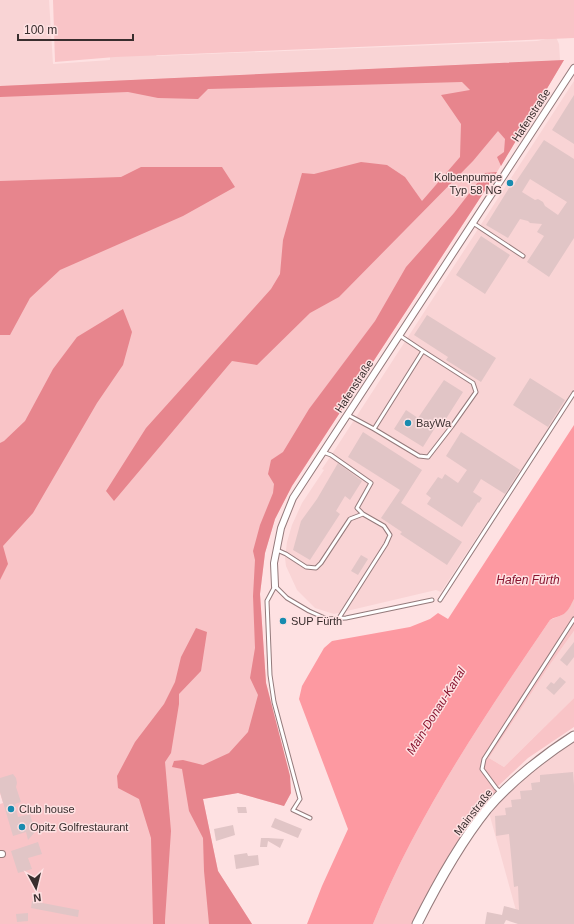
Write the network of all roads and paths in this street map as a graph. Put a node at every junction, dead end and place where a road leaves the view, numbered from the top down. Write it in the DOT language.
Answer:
graph roads {
  1 [pos="574,68"];
  2 [pos="472,223"];
  3 [pos="523,256"];
  4 [pos="399,335"];
  5 [pos="423,351"];
  6 [pos="574,393"];
  7 [pos="348,414"];
  8 [pos="374,429"];
  9 [pos="323,452"];
  10 [pos="363,514"];
  11 [pos="277,550"];
  12 [pos="275,586"];
  13 [pos="432,600"];
  14 [pos="440,600"];
  15 [pos="339,618"];
  16 [pos="574,619"];
  17 [pos="574,736"];
  18 [pos="502,794"];
  19 [pos="310,818"];
  20 [pos="416,924"];
  1 -- 2 [label="street, Hafenstraße"];
  2 -- 3 [label="lane"];
  2 -- 4 [label="street, Hafenstraße"];
  4 -- 5 [label="lane"];
  4 -- 7 [label="street, Hafenstraße"];
  5 -- 8 [label="lane"];
  5 -- 8 [label="lane"];
  6 -- 14 [label="lane"];
  7 -- 8 [label="lane"];
  7 -- 9 [label="street, Hafenstraße"];
  9 -- 10 [label="lane"];
  9 -- 11 [label="street, Hafenstraße"];
  10 -- 11 [label="lane"];
  10 -- 15 [label="lane"];
  11 -- 12 [label="street, Hafenstraße"];
  12 -- 15 [label="lane"];
  12 -- 19 [label="lane"];
  13 -- 15 [label="lane"];
  16 -- 18 [label="lane"];
  17 -- 18 [label="main road, Mainstraße"];
  18 -- 20 [label="main road, Mainstraße"];
}
